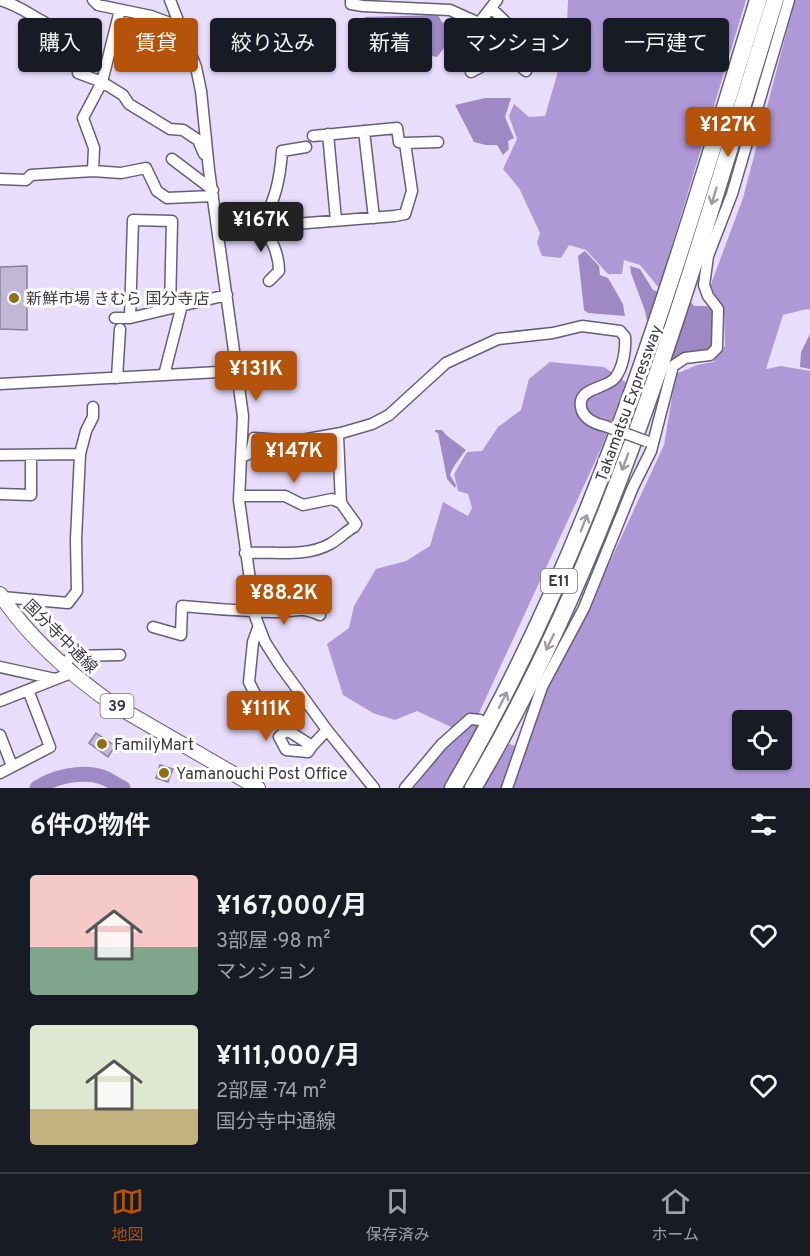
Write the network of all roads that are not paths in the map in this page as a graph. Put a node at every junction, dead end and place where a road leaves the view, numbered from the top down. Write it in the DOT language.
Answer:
graph roads {
  1 [pos="0,0"];
  2 [pos="93,0"];
  3 [pos="170,0"];
  4 [pos="351,0"];
  5 [pos="758,0"];
  6 [pos="775,0"];
  7 [pos="789,0"];
  8 [pos="12,2"];
  9 [pos="378,3"];
  10 [pos="494,4"];
  11 [pos="120,10"];
  12 [pos="38,18"];
  13 [pos="156,18"];
  14 [pos="177,18"];
  15 [pos="468,18"];
  16 [pos="483,18"];
  17 [pos="506,18"];
  18 [pos="78,72"];
  19 [pos="197,72"];
  20 [pos="102,82"];
  21 [pos="364,131"];
  22 [pos="328,134"];
  23 [pos="313,136"];
  24 [pos="438,142"];
  25 [pos="405,143"];
  26 [pos="306,147"];
  27 [pos="172,159"];
  28 [pos="209,170"];
  29 [pos="93,171"];
  30 [pos="0,179"];
  31 [pos="213,193"];
  32 [pos="374,218"];
  33 [pos="336,220"];
  34 [pos="261,226"];
  35 [pos="218,230"];
  36 [pos="269,281"];
  37 [pos="676,291"];
  38 [pos="227,295"];
  39 [pos="182,305"];
  40 [pos="170,308"];
  41 [pos="115,318"];
  42 [pos="130,318"];
  43 [pos="120,329"];
  44 [pos="651,366"];
  45 [pos="237,370"];
  46 [pos="164,375"];
  47 [pos="117,378"];
  48 [pos="0,384"];
  49 [pos="93,407"];
  50 [pos="341,433"];
  51 [pos="650,442"];
  52 [pos="80,454"];
  53 [pos="0,455"];
  54 [pos="31,455"];
  55 [pos="241,457"];
  56 [pos="0,494"];
  57 [pos="239,496"];
  58 [pos="341,503"];
  59 [pos="245,553"];
  60 [pos="1,595"];
  61 [pos="254,611"];
  62 [pos="320,615"];
  63 [pos="153,627"];
  64 [pos="258,628"];
  65 [pos="120,655"];
  66 [pos="0,667"];
  67 [pos="67,669"];
  68 [pos="56,680"];
  69 [pos="28,690"];
  70 [pos="257,698"];
  71 [pos="0,701"];
  72 [pos="480,720"];
  73 [pos="327,730"];
  74 [pos="0,735"];
  75 [pos="312,746"];
  76 [pos="12,766"];
  77 [pos="0,773"];
  78 [pos="258,788"];
  79 [pos="374,788"];
  80 [pos="405,788"];
  81 [pos="453,788"];
  82 [pos="472,788"];
  83 [pos="507,788"];
  1 -- 8 [label="street"];
  2 -- 11 [label="street"];
  3 -- 14 [label="street"];
  4 -- 9 [label="street"];
  5 -- 37 [label="highway, Takamatsu Expressway / E11"];
  6 -- 37 [label="highway, Takamatsu Expressway / E11, one-way"];
  7 -- 51 [label="street"];
  8 -- 12 [label="street"];
  9 -- 15 [label="street"];
  10 -- 16 [label="street"];
  10 -- 17 [label="street"];
  11 -- 13 [label="street"];
  11 -- 20 [label="street"];
  18 -- 20 [label="street"];
  19 -- 28 [label="street"];
  20 -- 28 [label="street"];
  20 -- 29 [label="street"];
  21 -- 22 [label="street"];
  21 -- 25 [label="street"];
  21 -- 32 [label="street"];
  22 -- 23 [label="street"];
  22 -- 33 [label="street"];
  24 -- 25 [label="street"];
  25 -- 32 [label="street"];
  26 -- 34 [label="street"];
  27 -- 31 [label="street"];
  28 -- 31 [label="street"];
  29 -- 30 [label="street"];
  29 -- 31 [label="street"];
  31 -- 35 [label="street"];
  32 -- 33 [label="street"];
  33 -- 34 [label="street"];
  34 -- 35 [label="street"];
  34 -- 36 [label="street"];
  35 -- 38 [label="street"];
  37 -- 44 [label="highway, Takamatsu Expressway / E11"];
  38 -- 39 [label="street"];
  38 -- 45 [label="street"];
  39 -- 40 [label="street"];
  39 -- 46 [label="street"];
  40 -- 42 [label="street"];
  40 -- 42 [label="street"];
  41 -- 42 [label="street"];
  43 -- 47 [label="street"];
  81 -- 44 [label="highway, Takamatsu Expressway / E11, one-way"];
  44 -- 82 [label="highway, Takamatsu Expressway / E11, one-way"];
  45 -- 46 [label="street"];
  45 -- 55 [label="street"];
  46 -- 47 [label="street"];
  47 -- 48 [label="street"];
  49 -- 52 [label="street"];
  50 -- 51 [label="street, bridge"];
  50 -- 55 [label="street"];
  50 -- 58 [label="street"];
  51 -- 83 [label="street"];
  52 -- 54 [label="street"];
  52 -- 60 [label="street"];
  53 -- 54 [label="street"];
  54 -- 56 [label="street"];
  55 -- 57 [label="street"];
  57 -- 58 [label="street"];
  57 -- 59 [label="street"];
  58 -- 59 [label="street"];
  59 -- 61 [label="street"];
  60 -- 67 [label="main road, 国分寺中通線 / 39"];
  61 -- 62 [label="street"];
  61 -- 63 [label="street"];
  61 -- 64 [label="street"];
  64 -- 70 [label="street"];
  64 -- 73 [label="street"];
  65 -- 67 [label="street"];
  66 -- 68 [label="street"];
  67 -- 68 [label="street"];
  67 -- 78 [label="main road, 国分寺中通線 / 39"];
  68 -- 69 [label="street"];
  69 -- 71 [label="street"];
  69 -- 76 [label="street"];
  72 -- 80 [label="street"];
  73 -- 75 [label="street"];
  73 -- 79 [label="street"];
  74 -- 76 [label="street"];
  76 -- 77 [label="street"];
}
